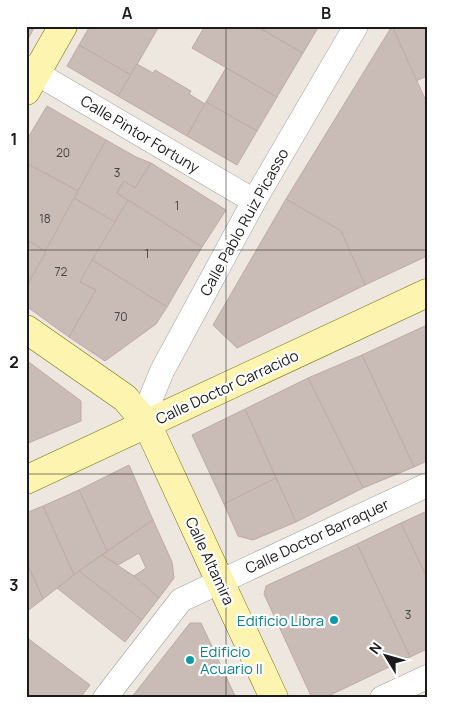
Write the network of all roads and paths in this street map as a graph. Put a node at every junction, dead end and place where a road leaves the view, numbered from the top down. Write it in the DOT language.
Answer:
graph roads {
  1 [pos="63,26"];
  2 [pos="356,26"];
  3 [pos="30,77"];
  4 [pos="254,201"];
  5 [pos="427,293"];
  6 [pos="26,329"];
  7 [pos="147,424"];
  8 [pos="26,480"];
  9 [pos="427,485"];
  10 [pos="220,582"];
  11 [pos="427,677"];
  12 [pos="105,698"];
  13 [pos="274,698"];
  14 [pos="382,698"];
  1 -- 3 [label="street"];
  2 -- 4 [label="street, Calle Pablo Ruiz Picasso"];
  3 -- 4 [label="street, Calle Pintor Fortuny"];
  4 -- 7 [label="street, Calle Pablo Ruiz Picasso"];
  5 -- 7 [label="street, Calle Doctor Carracido"];
  6 -- 7 [label="street, Calle Altamira"];
  7 -- 8 [label="street, Calle Doctor Carracido"];
  7 -- 10 [label="street, Calle Altamira"];
  9 -- 10 [label="street, Calle Doctor Barraquer"];
  10 -- 12 [label="street, Calle Doctor Barraquer"];
  10 -- 13 [label="street, Calle Altamira"];
  11 -- 14 [label="street"];
}
